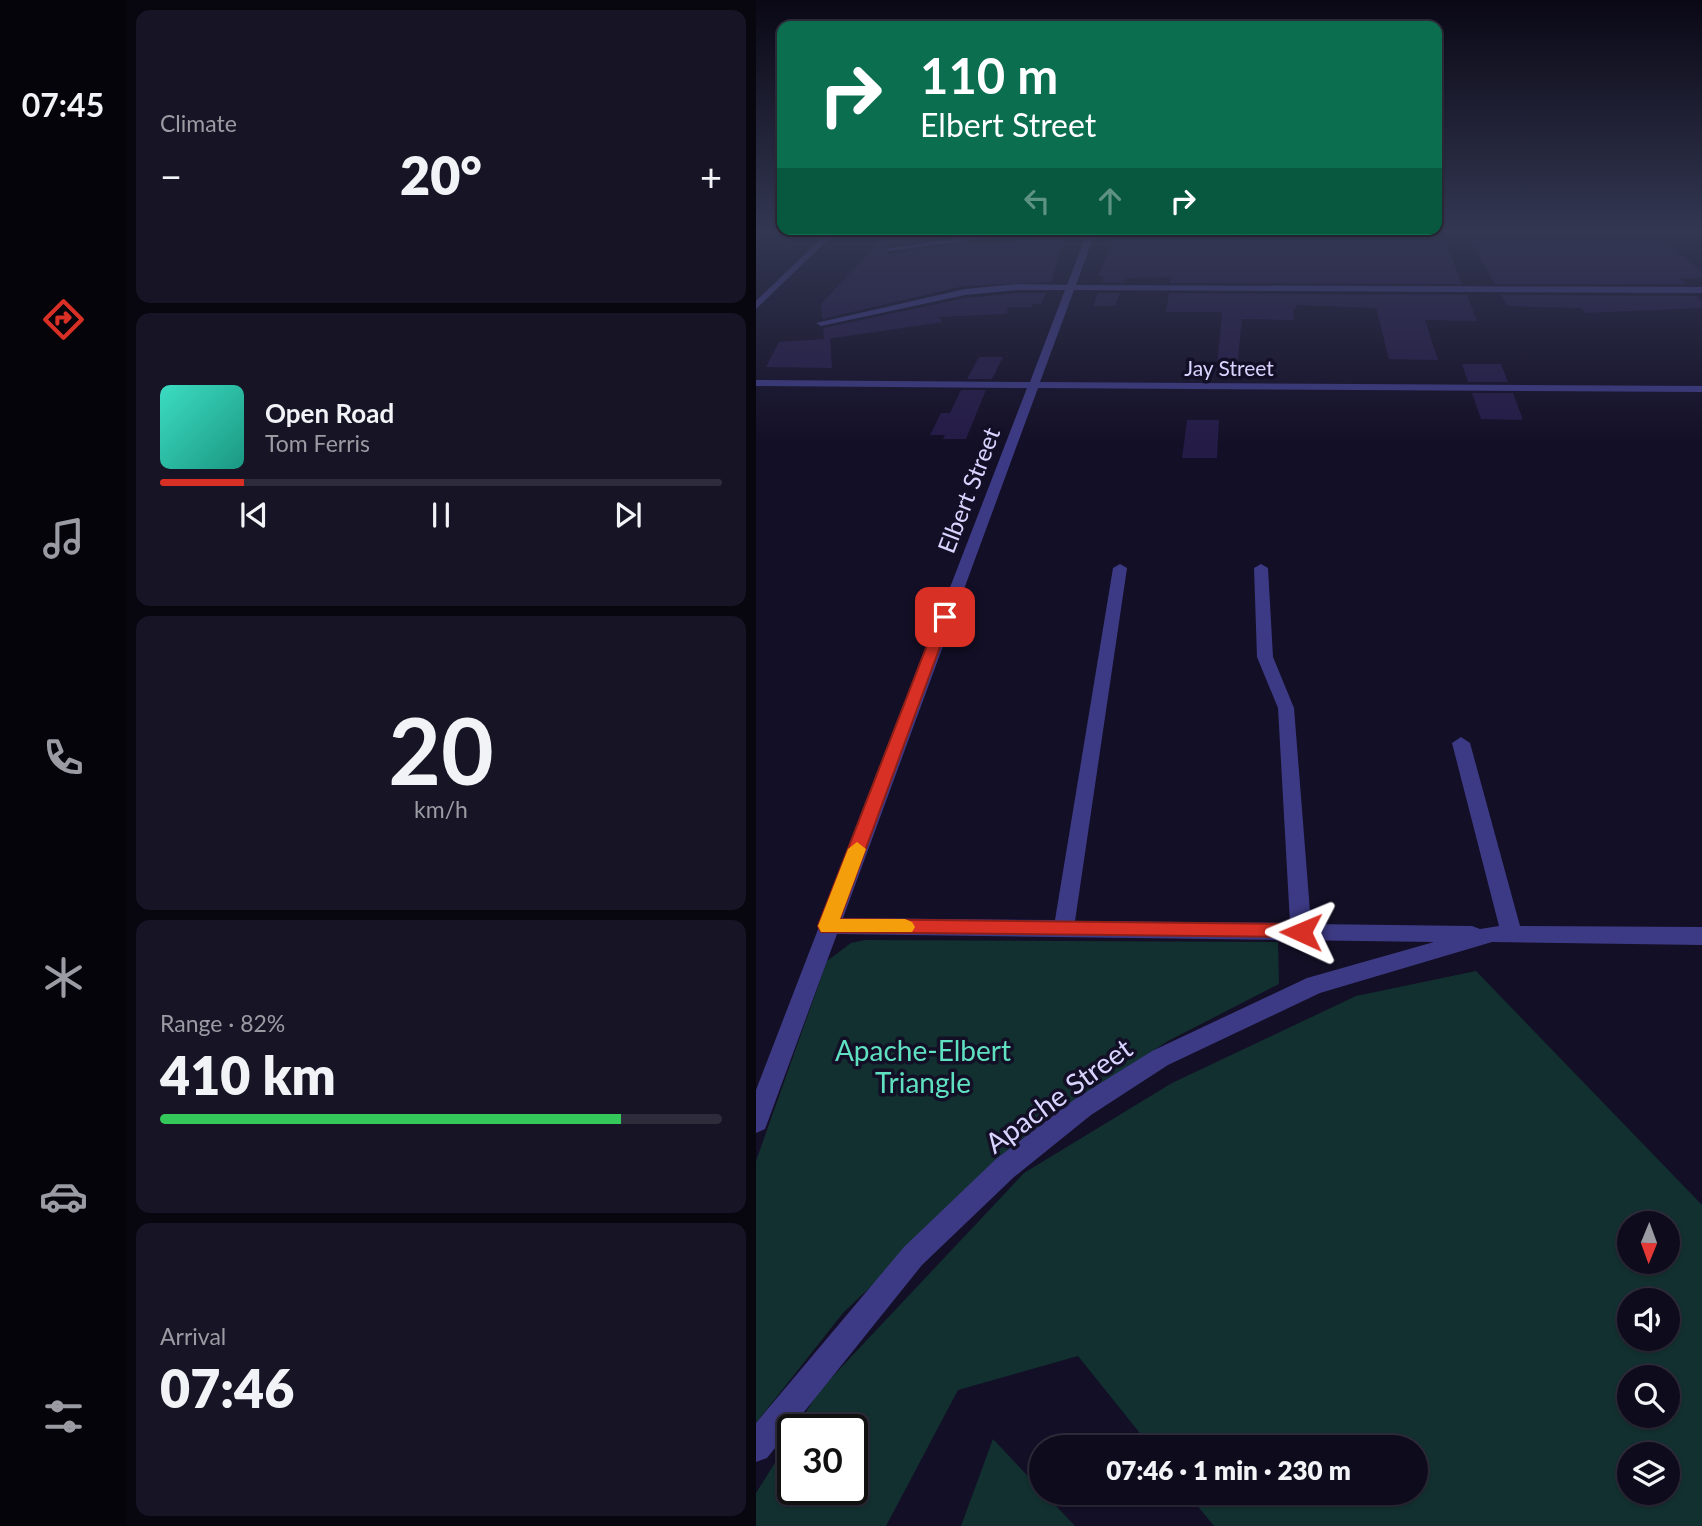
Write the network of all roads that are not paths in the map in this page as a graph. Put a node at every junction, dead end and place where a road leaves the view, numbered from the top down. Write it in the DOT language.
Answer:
graph roads {
  1 [pos="922,301"];
  2 [pos="1065,301"];
  3 [pos="821,323"];
  4 [pos="756,383"];
  5 [pos="1032,385"];
  6 [pos="1702,389"];
  7 [pos="1120,568"];
  8 [pos="1261,568"];
  9 [pos="1461,743"];
  10 [pos="828,926"];
  11 [pos="1064,928"];
  12 [pos="1301,932"];
  13 [pos="1502,934"];
  14 [pos="1702,936"];
  15 [pos="756,1121"];
  16 [pos="756,1447"];
  1 -- 3 [label="street"];
  2 -- 5 [label="street, Elbert Street"];
  4 -- 5 [label="street, Jay Street"];
  5 -- 6 [label="street, Jay Street"];
  5 -- 10 [label="street, Elbert Street"];
  7 -- 11 [label="street"];
  8 -- 12 [label="street"];
  9 -- 13 [label="street"];
  10 -- 11 [label="street, Apache Street"];
  10 -- 15 [label="street, Elbert Street"];
  11 -- 12 [label="street, Apache Street"];
  12 -- 13 [label="street, Apache Street"];
  13 -- 14 [label="street, Apache Street"];
  13 -- 16 [label="street, Apache Street"];
}
